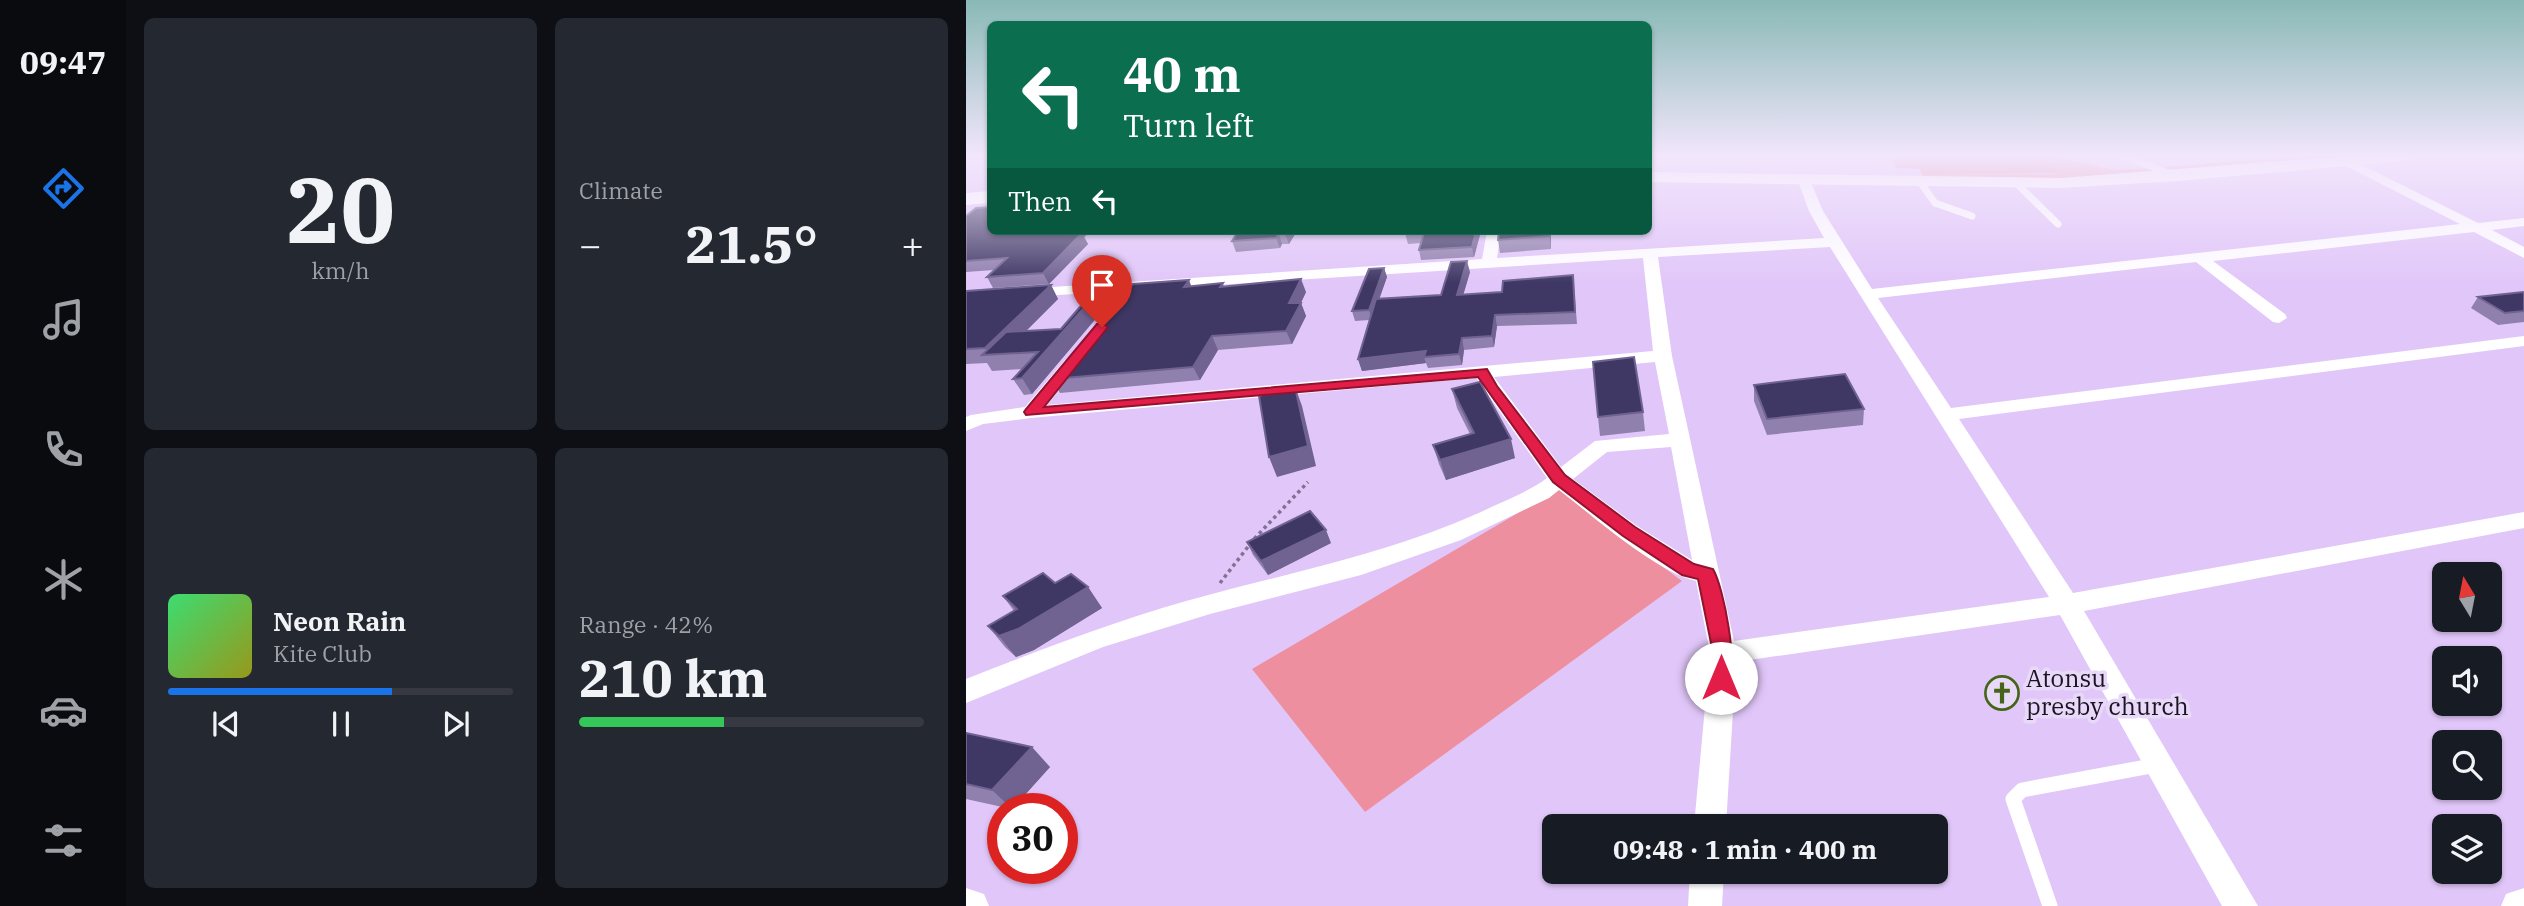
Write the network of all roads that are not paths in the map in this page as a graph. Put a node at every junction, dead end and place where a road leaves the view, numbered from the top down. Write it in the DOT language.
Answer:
graph roads {
  1 [pos="1811,198"];
  2 [pos="1932,198"];
  3 [pos="2032,198"];
  4 [pos="2419,198"];
  5 [pos="1972,216"];
  6 [pos="2524,222"];
  7 [pos="2059,224"];
  8 [pos="2476,227"];
  9 [pos="1493,235"];
  10 [pos="1833,242"];
  11 [pos="1650,253"];
  12 [pos="2524,253"];
  13 [pos="2200,258"];
  14 [pos="1489,263"];
  15 [pos="1137,284"];
  16 [pos="1005,293"];
  17 [pos="1868,294"];
  18 [pos="1119,305"];
  19 [pos="2279,318"];
  20 [pos="2524,341"];
  21 [pos="1084,348"];
  22 [pos="1663,356"];
  23 [pos="1482,372"];
  24 [pos="1031,412"];
  25 [pos="1946,415"];
  26 [pos="970,421"];
  27 [pos="1679,440"];
  28 [pos="1559,479"];
  29 [pos="2524,520"];
  30 [pos="1707,574"];
  31 [pos="2067,604"];
  32 [pos="1723,653"];
  33 [pos="966,691"];
  34 [pos="2160,764"];
  35 [pos="1711,814"];
  36 [pos="1706,884"];
  37 [pos="966,905"];
  38 [pos="2524,905"];
  39 [pos="972,906"];
  40 [pos="1705,906"];
  41 [pos="2050,906"];
  42 [pos="2241,906"];
  43 [pos="2518,906"];
  1 -- 10 [label="street"];
  2 -- 5 [label="lane"];
  3 -- 7 [label="lane"];
  4 -- 8 [label="street"];
  6 -- 8 [label="street"];
  8 -- 12 [label="street"];
  8 -- 13 [label="street"];
  9 -- 14 [label="street"];
  10 -- 11 [label="street"];
  10 -- 17 [label="street"];
  11 -- 14 [label="street"];
  11 -- 22 [label="street"];
  13 -- 17 [label="street"];
  13 -- 19 [label="street"];
  14 -- 15 [label="street"];
  15 -- 16 [label="street"];
  15 -- 18 [label="street"];
  17 -- 25 [label="street"];
  20 -- 25 [label="street"];
  21 -- 24 [label="street"];
  22 -- 23 [label="street"];
  22 -- 27 [label="street"];
  23 -- 24 [label="street"];
  23 -- 28 [label="street"];
  24 -- 26 [label="street"];
  25 -- 31 [label="street"];
  27 -- 28 [label="street"];
  27 -- 30 [label="street"];
  28 -- 30 [label="street"];
  28 -- 33 [label="street"];
  29 -- 31 [label="street"];
  30 -- 32 [label="street"];
  31 -- 32 [label="street"];
  31 -- 34 [label="street"];
  32 -- 35 [label="street"];
  34 -- 41 [label="lane"];
  34 -- 42 [label="street"];
  36 -- 40 [label="street"];
  37 -- 39 [label="street"];
  38 -- 43 [label="street"];
}
